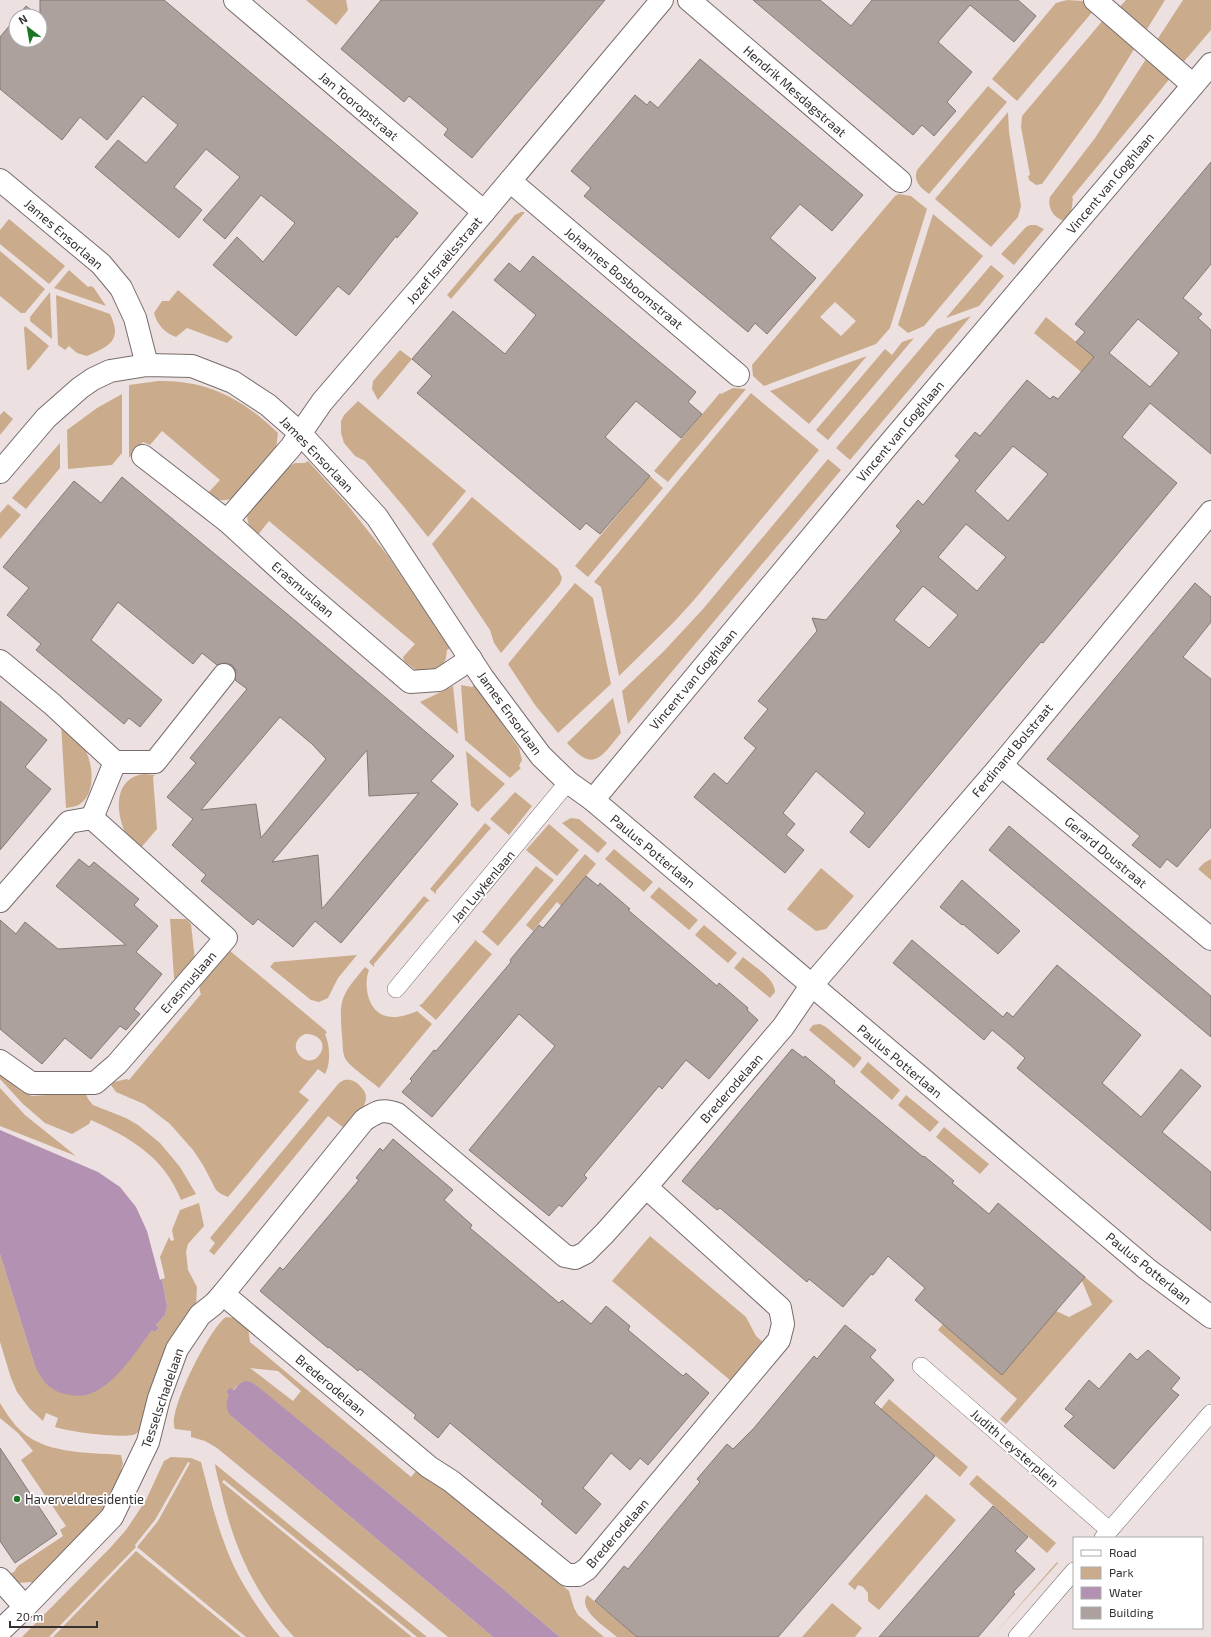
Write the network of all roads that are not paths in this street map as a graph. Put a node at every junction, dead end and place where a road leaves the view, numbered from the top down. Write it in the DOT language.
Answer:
graph roads {
  1 [pos="235,0"];
  2 [pos="662,0"];
  3 [pos="689,0"];
  4 [pos="1095,0"];
  5 [pos="1211,64"];
  6 [pos="1193,85"];
  7 [pos="0,180"];
  8 [pos="510,181"];
  9 [pos="900,181"];
  10 [pos="484,212"];
  11 [pos="147,365"];
  12 [pos="738,375"];
  13 [pos="300,433"];
  14 [pos="143,456"];
  15 [pos="0,472"];
  16 [pos="1211,513"];
  17 [pos="227,521"];
  18 [pos="471,659"];
  19 [pos="0,661"];
  20 [pos="224,676"];
  21 [pos="115,762"];
  22 [pos="1001,765"];
  23 [pos="568,782"];
  24 [pos="592,800"];
  25 [pos="92,818"];
  26 [pos="0,901"];
  27 [pos="1211,939"];
  28 [pos="811,986"];
  29 [pos="396,989"];
  30 [pos="0,1061"];
  31 [pos="376,1112"];
  32 [pos="646,1187"];
  33 [pos="222,1294"];
  34 [pos="1211,1317"];
  35 [pos="921,1366"];
  36 [pos="1211,1413"];
  37 [pos="1106,1534"];
  38 [pos="1073,1572"];
  39 [pos="0,1580"];
  40 [pos="25,1607"];
  41 [pos="0,1631"];
  42 [pos="1017,1637"];
  1 -- 10 [label="street, Jan Tooropstraat"];
  2 -- 8 [label="street, Jozef Israëlsstraat"];
  3 -- 9 [label="street, Hendrik Mesdagstraat"];
  4 -- 6 [label="street"];
  5 -- 6 [label="street, Vincent van Goghlaan"];
  6 -- 24 [label="street, Vincent van Goghlaan"];
  7 -- 11 [label="street, James Ensorlaan"];
  8 -- 10 [label="street, Jozef Israëlsstraat"];
  8 -- 12 [label="street, Johannes Bosboomstraat"];
  10 -- 13 [label="street, Jozef Israëlsstraat"];
  11 -- 13 [label="street, James Ensorlaan"];
  11 -- 15 [label="street"];
  13 -- 17 [label="street, Jozef Israëlsstraat"];
  13 -- 18 [label="street, James Ensorlaan"];
  14 -- 17 [label="street, Erasmuslaan"];
  16 -- 22 [label="street, Ferdinand Bolstraat"];
  17 -- 18 [label="street, Erasmuslaan"];
  18 -- 23 [label="street, James Ensorlaan"];
  19 -- 21 [label="street"];
  20 -- 21 [label="street"];
  21 -- 25 [label="street"];
  22 -- 27 [label="street, Gerard Doustraat"];
  22 -- 28 [label="street, Ferdinand Bolstraat"];
  23 -- 24 [label="street, James Ensorlaan"];
  23 -- 29 [label="lane, Jan Luykenlaan"];
  24 -- 28 [label="street, Paulus Potterlaan"];
  25 -- 26 [label="street"];
  25 -- 30 [label="street, Erasmuslaan"];
  28 -- 32 [label="street, Brederodelaan"];
  28 -- 34 [label="street, Paulus Potterlaan"];
  31 -- 32 [label="street, Brederodelaan"];
  31 -- 33 [label="street, Tesselschadelaan"];
  32 -- 33 [label="street, Brederodelaan"];
  33 -- 40 [label="street, Tesselschadelaan"];
  35 -- 37 [label="lane, Judith Leysterplein"];
  36 -- 37 [label="lane"];
  38 -- 42 [label="lane"];
  39 -- 40 [label="street"];
  40 -- 41 [label="street, Tesselschadelaan"];
}
